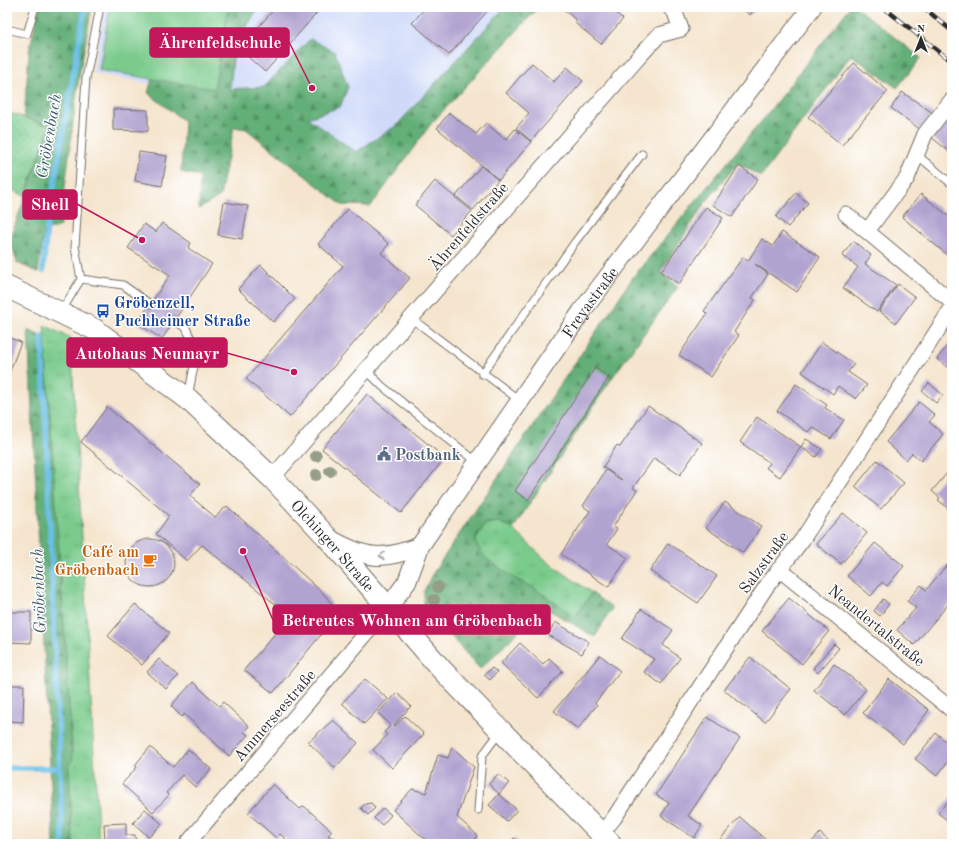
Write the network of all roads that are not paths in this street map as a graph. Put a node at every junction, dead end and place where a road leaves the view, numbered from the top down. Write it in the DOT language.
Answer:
graph roads {
  1 [pos="35,7"];
  2 [pos="100,7"];
  3 [pos="669,7"];
  4 [pos="812,7"];
  5 [pos="7,29"];
  6 [pos="951,101"];
  7 [pos="642,154"];
  8 [pos="917,155"];
  9 [pos="952,184"];
  10 [pos="846,214"];
  11 [pos="867,231"];
  12 [pos="80,279"];
  13 [pos="12,289"];
  14 [pos="952,302"];
  15 [pos="150,304"];
  16 [pos="952,308"];
  17 [pos="61,313"];
  18 [pos="411,318"];
  19 [pos="174,320"];
  20 [pos="366,370"];
  21 [pos="482,374"];
  22 [pos="188,399"];
  23 [pos="521,401"];
  24 [pos="478,462"];
  25 [pos="272,478"];
  26 [pos="327,537"];
  27 [pos="420,546"];
  28 [pos="779,569"];
  29 [pos="387,609"];
  30 [pos="952,710"];
  31 [pos="500,731"];
  32 [pos="478,810"];
  33 [pos="603,839"];
  34 [pos="187,844"];
  1 -- 5 [label="lane"];
  2 -- 12 [label="lane"];
  3 -- 18 [label="street, Ährenfeldstraße"];
  4 -- 23 [label="street, Freyastraße"];
  6 -- 8 [label="street"];
  7 -- 21 [label="lane"];
  8 -- 9 [label="lane"];
  8 -- 11 [label="street"];
  10 -- 11 [label="street"];
  11 -- 14 [label="street"];
  12 -- 15 [label="lane"];
  12 -- 17 [label="lane"];
  13 -- 17 [label="main road, Olchinger Straße"];
  16 -- 28 [label="street, Salzstraße"];
  17 -- 22 [label="main road, Olchinger Straße"];
  18 -- 20 [label="street, Ährenfeldstraße"];
  18 -- 21 [label="lane"];
  19 -- 22 [label="lane"];
  20 -- 24 [label="lane"];
  20 -- 25 [label="street, Ährenfeldstraße"];
  21 -- 23 [label="lane"];
  22 -- 25 [label="main road, Olchinger Straße"];
  23 -- 24 [label="street, Freyastraße"];
  24 -- 27 [label="street, Freyastraße"];
  25 -- 26 [label="main road, Olchinger Straße"];
  27 -- 26 [label="street, one-way"];
  26 -- 29 [label="main road, Olchinger Straße"];
  27 -- 29 [label="street, Freyastraße"];
  28 -- 30 [label="street, Neandertalstraße"];
  28 -- 33 [label="street, Salzstraße"];
  29 -- 31 [label="main road, Olchinger Straße"];
  29 -- 34 [label="street, Ammerseestraße"];
  31 -- 32 [label="lane"];
  31 -- 33 [label="main road, Olchinger Straße"];
}
